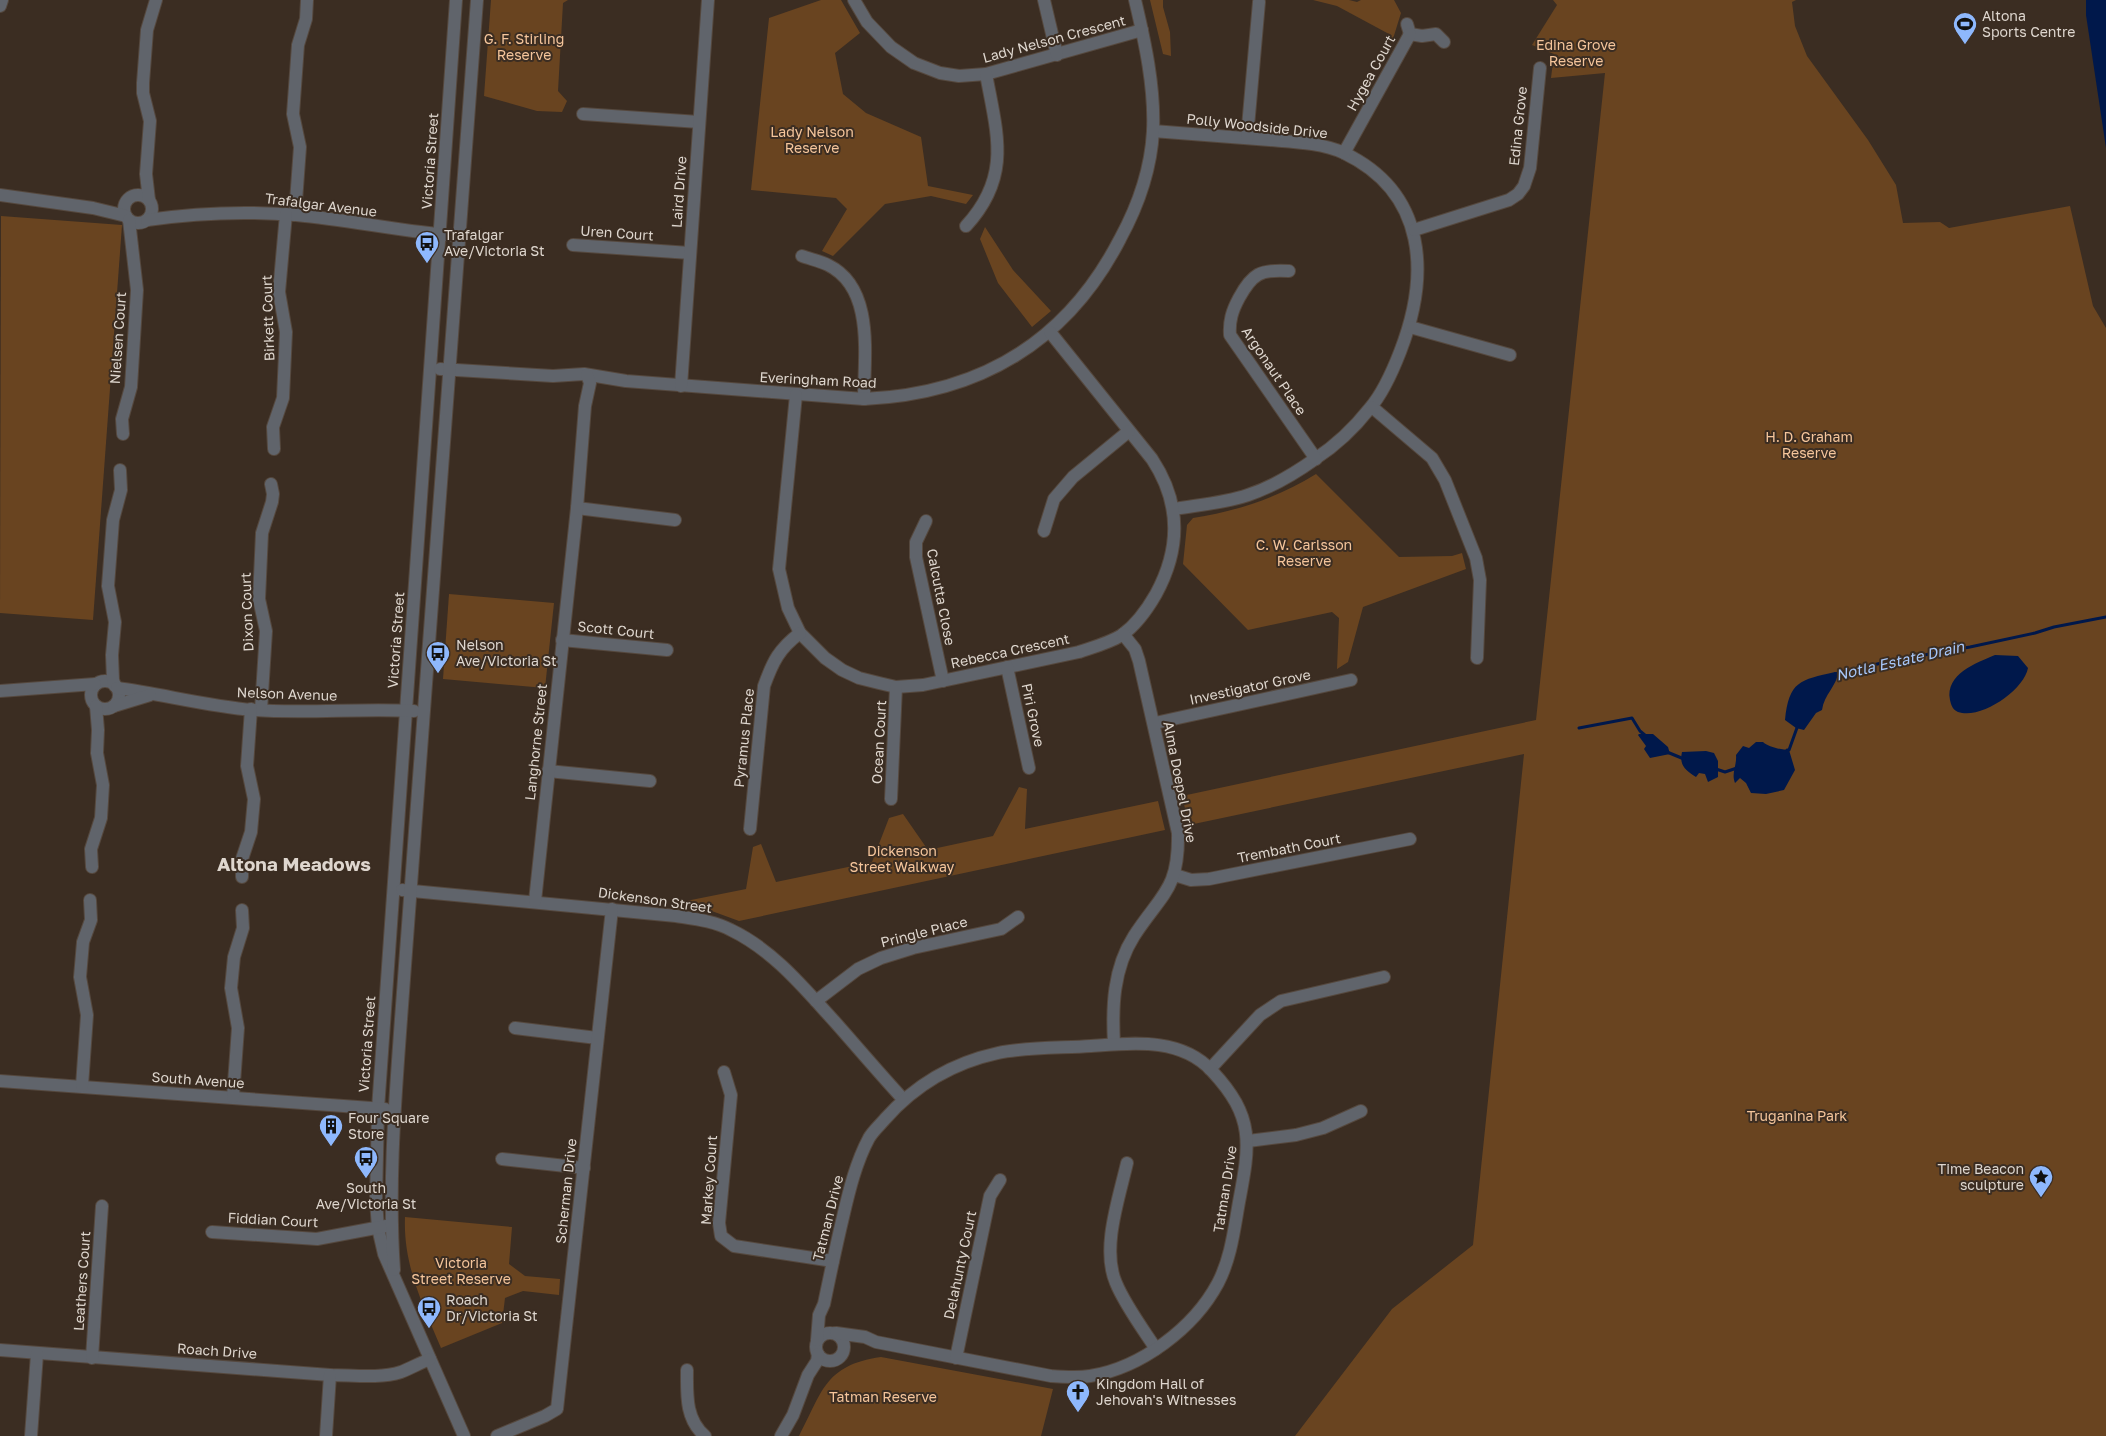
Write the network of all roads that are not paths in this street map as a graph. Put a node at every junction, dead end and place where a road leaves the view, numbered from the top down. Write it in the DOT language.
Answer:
graph roads {
  1 [pos="2,0"];
  2 [pos="156,0"];
  3 [pos="307,0"];
  4 [pos="456,0"];
  5 [pos="477,0"];
  6 [pos="708,0"];
  7 [pos="854,0"];
  8 [pos="1044,0"];
  9 [pos="1135,0"];
  10 [pos="1257,1"];
  11 [pos="0,6"];
  12 [pos="1142,30"];
  13 [pos="1444,42"];
  14 [pos="1057,55"];
  15 [pos="1540,68"];
  16 [pos="986,74"];
  17 [pos="583,114"];
  18 [pos="699,122"];
  19 [pos="1153,131"];
  20 [pos="1247,138"];
  21 [pos="1344,153"];
  22 [pos="146,174"];
  23 [pos="0,195"];
  24 [pos="129,198"];
  25 [pos="151,202"];
  26 [pos="93,208"];
  27 [pos="291,214"];
  28 [pos="178,215"];
  29 [pos="128,218"];
  30 [pos="145,221"];
  31 [pos="966,226"];
  32 [pos="1414,230"];
  33 [pos="439,235"];
  34 [pos="459,236"];
  35 [pos="132,242"];
  36 [pos="573,245"];
  37 [pos="690,253"];
  38 [pos="802,256"];
  39 [pos="1289,271"];
  40 [pos="1410,327"];
  41 [pos="1050,332"];
  42 [pos="1510,355"];
  43 [pos="430,368"];
  44 [pos="448,369"];
  45 [pos="587,380"];
  46 [pos="681,386"];
  47 [pos="796,395"];
  48 [pos="864,399"];
  49 [pos="1372,407"];
  50 [pos="1130,431"];
  51 [pos="123,434"];
  52 [pos="274,449"];
  53 [pos="1316,459"];
  54 [pos="120,470"];
  55 [pos="271,484"];
  56 [pos="576,508"];
  57 [pos="1174,509"];
  58 [pos="675,520"];
  59 [pos="926,520"];
  60 [pos="1044,531"];
  61 [pos="800,633"];
  62 [pos="1123,634"];
  63 [pos="562,640"];
  64 [pos="667,650"];
  65 [pos="112,655"];
  66 [pos="1477,658"];
  67 [pos="1007,668"];
  68 [pos="1352,680"];
  69 [pos="943,681"];
  70 [pos="96,684"];
  71 [pos="116,687"];
  72 [pos="896,687"];
  73 [pos="55,688"];
  74 [pos="0,691"];
  75 [pos="150,694"];
  76 [pos="93,703"];
  77 [pos="112,707"];
  78 [pos="256,710"];
  79 [pos="406,710"];
  80 [pos="424,711"];
  81 [pos="1155,723"];
  82 [pos="98,730"];
  83 [pos="1029,768"];
  84 [pos="548,771"];
  85 [pos="650,780"];
  86 [pos="891,799"];
  87 [pos="750,829"];
  88 [pos="1410,839"];
  89 [pos="92,867"];
  90 [pos="1175,875"];
  91 [pos="242,876"];
  92 [pos="392,889"];
  93 [pos="410,891"];
  94 [pos="90,900"];
  95 [pos="535,901"];
  96 [pos="612,909"];
  97 [pos="242,910"];
  98 [pos="1018,917"];
  99 [pos="1384,977"];
  100 [pos="816,1001"];
  101 [pos="515,1028"];
  102 [pos="597,1038"];
  103 [pos="1114,1044"];
  104 [pos="1210,1068"];
  105 [pos="724,1072"];
  106 [pos="0,1081"];
  107 [pos="82,1086"];
  108 [pos="233,1097"];
  109 [pos="903,1099"];
  110 [pos="378,1109"];
  111 [pos="395,1109"];
  112 [pos="1361,1112"];
  113 [pos="1248,1141"];
  114 [pos="502,1159"];
  115 [pos="1127,1162"];
  116 [pos="584,1168"];
  117 [pos="1000,1180"];
  118 [pos="102,1206"];
  119 [pos="391,1224"];
  120 [pos="378,1228"];
  121 [pos="212,1232"];
  122 [pos="832,1261"];
  123 [pos="395,1280"];
  124 [pos="824,1304"];
  125 [pos="834,1333"];
  126 [pos="817,1340"];
  127 [pos="876,1342"];
  128 [pos="844,1348"];
  129 [pos="1156,1349"];
  130 [pos="0,1350"];
  131 [pos="37,1354"];
  132 [pos="818,1354"];
  133 [pos="92,1358"];
  134 [pos="956,1358"];
  135 [pos="430,1359"];
  136 [pos="833,1361"];
  137 [pos="687,1370"];
  138 [pos="330,1374"];
  139 [pos="803,1390"];
  140 [pos="31,1436"];
  141 [pos="326,1436"];
  142 [pos="464,1436"];
  143 [pos="496,1436"];
  144 [pos="705,1436"];
  145 [pos="781,1436"];
  1 -- 11 [label="street"];
  2 -- 22 [label="street"];
  3 -- 27 [label="street, Birkett Court"];
  4 -- 33 [label="street, Victoria Street"];
  5 -- 34 [label="street, Victoria Street"];
  6 -- 18 [label="street, Laird Drive"];
  7 -- 16 [label="street, Lady Nelson Crescent"];
  8 -- 14 [label="street"];
  9 -- 12 [label="street, Everingham Road"];
  10 -- 20 [label="street"];
  12 -- 14 [label="street, Lady Nelson Crescent"];
  12 -- 19 [label="street, Everingham Road"];
  13 -- 21 [label="street, Hygea Court"];
  14 -- 16 [label="street, Lady Nelson Crescent"];
  15 -- 32 [label="street, Edina Grove"];
  16 -- 31 [label="street"];
  17 -- 18 [label="street"];
  18 -- 37 [label="street, Laird Drive"];
  19 -- 20 [label="street, Polly Woodside Drive"];
  19 -- 41 [label="street, Everingham Road"];
  20 -- 21 [label="street, Polly Woodside Drive"];
  21 -- 32 [label="street, Polly Woodside Drive"];
  22 -- 24 [label="street"];
  22 -- 25 [label="street"];
  23 -- 26 [label="street"];
  24 -- 25 [label="street"];
  24 -- 26 [label="street"];
  24 -- 29 [label="street"];
  25 -- 28 [label="street, Trafalgar Avenue"];
  25 -- 30 [label="street"];
  26 -- 29 [label="street"];
  27 -- 28 [label="street, Trafalgar Avenue"];
  27 -- 33 [label="street, Trafalgar Avenue"];
  27 -- 52 [label="street, Birkett Court"];
  28 -- 30 [label="street, Trafalgar Avenue"];
  29 -- 30 [label="street"];
  29 -- 35 [label="street, Nielsen Court"];
  30 -- 35 [label="street"];
  32 -- 40 [label="street, Polly Woodside Drive"];
  33 -- 34 [label="street, Trafalgar Avenue"];
  33 -- 43 [label="street, Victoria Street"];
  34 -- 44 [label="street, Victoria Street"];
  35 -- 51 [label="street, Nielsen Court"];
  36 -- 37 [label="street, Uren Court"];
  37 -- 46 [label="street, Laird Drive"];
  38 -- 48 [label="street"];
  39 -- 53 [label="street, Argonaut Place"];
  40 -- 42 [label="street"];
  40 -- 49 [label="street, Polly Woodside Drive"];
  41 -- 48 [label="street, Everingham Road"];
  41 -- 50 [label="street, Rebecca Crescent"];
  43 -- 44 [label="street, Everingham Road"];
  43 -- 79 [label="street, Victoria Street"];
  44 -- 45 [label="street, Everingham Road"];
  44 -- 80 [label="street, Victoria Street"];
  45 -- 46 [label="street, Everingham Road"];
  45 -- 56 [label="street, Langhorne Street"];
  46 -- 47 [label="street, Everingham Road"];
  47 -- 48 [label="street, Everingham Road"];
  47 -- 61 [label="street, Rebecca Crescent"];
  49 -- 53 [label="street, Polly Woodside Drive"];
  49 -- 66 [label="street"];
  50 -- 57 [label="street, Rebecca Crescent"];
  50 -- 60 [label="street"];
  53 -- 57 [label="street, Polly Woodside Drive"];
  54 -- 65 [label="street"];
  55 -- 78 [label="street, Dixon Court"];
  56 -- 58 [label="street"];
  56 -- 63 [label="street, Langhorne Street"];
  57 -- 62 [label="street, Rebecca Crescent"];
  59 -- 69 [label="street, Calcutta Close"];
  61 -- 72 [label="street, Rebecca Crescent"];
  61 -- 87 [label="street, Pyramus Place"];
  62 -- 67 [label="street, Rebecca Crescent"];
  62 -- 81 [label="street, Alma Doepel Drive"];
  63 -- 64 [label="street, Scott Court"];
  63 -- 84 [label="street, Langhorne Street"];
  65 -- 70 [label="street"];
  65 -- 71 [label="street"];
  67 -- 69 [label="street, Rebecca Crescent"];
  67 -- 83 [label="street, Piri Grove"];
  68 -- 81 [label="street, Investigator Grove"];
  69 -- 72 [label="street, Rebecca Crescent"];
  70 -- 71 [label="street"];
  70 -- 73 [label="street"];
  70 -- 76 [label="street"];
  71 -- 75 [label="street, Nelson Avenue"];
  71 -- 77 [label="street"];
  72 -- 86 [label="street, Ocean Court"];
  73 -- 74 [label="street"];
  73 -- 76 [label="street"];
  75 -- 77 [label="street, Nelson Avenue"];
  75 -- 78 [label="street, Nelson Avenue"];
  76 -- 77 [label="street"];
  76 -- 82 [label="street"];
  77 -- 82 [label="street"];
  78 -- 79 [label="street, Nelson Avenue"];
  78 -- 91 [label="street, Dixon Court"];
  79 -- 80 [label="street, Nelson Avenue"];
  79 -- 92 [label="street, Victoria Street"];
  80 -- 93 [label="street, Victoria Street"];
  81 -- 90 [label="street, Alma Doepel Drive"];
  82 -- 89 [label="street"];
  84 -- 85 [label="street"];
  84 -- 95 [label="street, Langhorne Street"];
  88 -- 90 [label="street, Trembath Court"];
  90 -- 103 [label="street, Alma Doepel Drive"];
  92 -- 93 [label="street, Dickenson Street"];
  92 -- 110 [label="street, Victoria Street"];
  93 -- 95 [label="street, Dickenson Street"];
  93 -- 111 [label="street, Victoria Street"];
  94 -- 107 [label="street"];
  95 -- 96 [label="street, Dickenson Street"];
  96 -- 100 [label="street, Dickenson Street"];
  96 -- 102 [label="street, Scherman Drive"];
  97 -- 108 [label="street"];
  98 -- 100 [label="street, Pringle Place"];
  99 -- 104 [label="street"];
  100 -- 109 [label="street, Dickenson Street"];
  101 -- 102 [label="street"];
  102 -- 116 [label="street, Scherman Drive"];
  103 -- 104 [label="street, Tatman Drive"];
  103 -- 109 [label="street, Tatman Drive"];
  104 -- 113 [label="street, Tatman Drive"];
  105 -- 122 [label="street, Markey Court"];
  106 -- 107 [label="street, South Avenue"];
  107 -- 108 [label="street, South Avenue"];
  108 -- 110 [label="street, South Avenue"];
  109 -- 122 [label="street, Tatman Drive"];
  110 -- 111 [label="street, South Avenue"];
  110 -- 120 [label="street, Victoria Street"];
  111 -- 119 [label="street, Victoria Street"];
  112 -- 113 [label="street"];
  113 -- 129 [label="street, Tatman Drive"];
  114 -- 116 [label="street"];
  115 -- 129 [label="street"];
  116 -- 143 [label="street, Scherman Drive"];
  117 -- 134 [label="street, Delahunty Court"];
  118 -- 133 [label="street, Leathers Court"];
  119 -- 120 [label="street, Fiddian Court"];
  119 -- 123 [label="street, Victoria Street"];
  120 -- 121 [label="street, Fiddian Court"];
  120 -- 123 [label="street, Victoria Street"];
  122 -- 124 [label="street, Tatman Drive"];
  123 -- 135 [label="street, Victoria Street"];
  124 -- 125 [label="street, Tatman Drive"];
  124 -- 126 [label="street, Tatman Drive"];
  125 -- 126 [label="street"];
  125 -- 127 [label="street, Tatman Drive"];
  125 -- 128 [label="street"];
  126 -- 132 [label="street"];
  127 -- 128 [label="street, Tatman Drive"];
  127 -- 134 [label="street, Tatman Drive"];
  128 -- 136 [label="street"];
  129 -- 134 [label="street, Tatman Drive"];
  130 -- 131 [label="street, Roach Drive"];
  131 -- 133 [label="street, Roach Drive"];
  131 -- 140 [label="street"];
  132 -- 136 [label="street"];
  132 -- 139 [label="street"];
  133 -- 138 [label="street, Roach Drive"];
  135 -- 138 [label="street, Roach Drive"];
  135 -- 142 [label="street, Victoria Street"];
  136 -- 139 [label="street"];
  137 -- 144 [label="street"];
  138 -- 141 [label="street"];
  139 -- 145 [label="street"];
}
